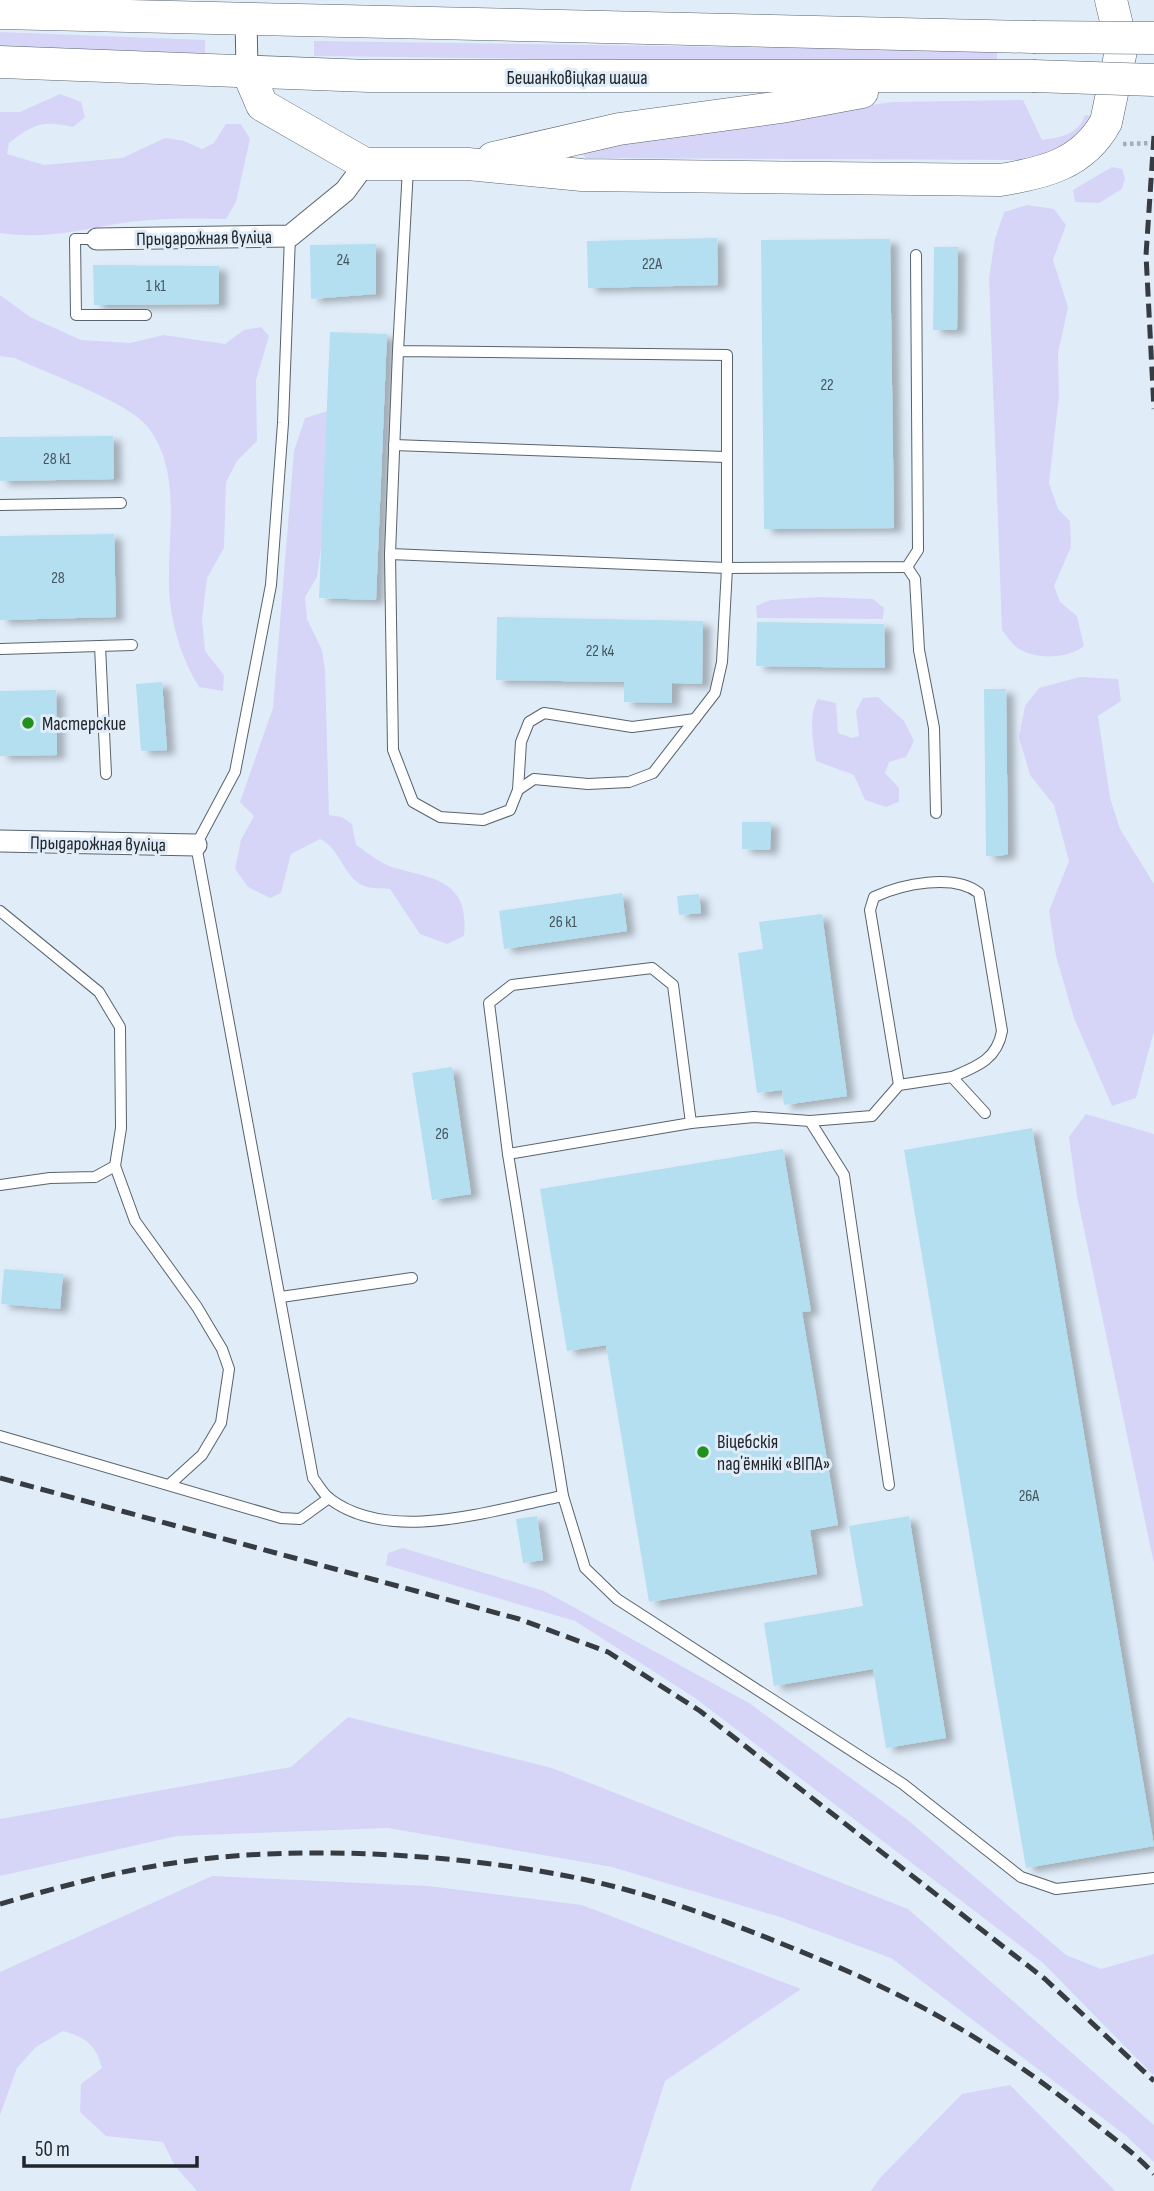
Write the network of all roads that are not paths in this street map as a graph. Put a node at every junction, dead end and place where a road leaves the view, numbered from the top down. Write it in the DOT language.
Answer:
graph roads {
  1 [pos="140,0"];
  2 [pos="307,0"];
  3 [pos="1111,0"];
  4 [pos="0,13"];
  5 [pos="103,18"];
  6 [pos="246,18"];
  7 [pos="399,21"];
  8 [pos="1154,38"];
  9 [pos="0,62"];
  10 [pos="247,70"];
  11 [pos="932,79"];
  12 [pos="1154,80"];
  13 [pos="578,137"];
  14 [pos="365,163"];
  15 [pos="468,164"];
  16 [pos="408,165"];
  17 [pos="582,174"];
  18 [pos="290,236"];
  19 [pos="97,239"];
  20 [pos="916,255"];
  21 [pos="146,314"];
  22 [pos="398,351"];
  23 [pos="394,445"];
  24 [pos="725,457"];
  25 [pos="121,503"];
  26 [pos="0,505"];
  27 [pos="390,554"];
  28 [pos="907,567"];
  29 [pos="727,568"];
  30 [pos="132,645"];
  31 [pos="100,646"];
  32 [pos="0,649"];
  33 [pos="695,719"];
  34 [pos="106,774"];
  35 [pos="519,790"];
  36 [pos="936,813"];
  37 [pos="0,841"];
  38 [pos="196,845"];
  39 [pos="0,911"];
  40 [pos="952,1077"];
  41 [pos="899,1085"];
  42 [pos="985,1113"];
  43 [pos="810,1121"];
  44 [pos="691,1123"];
  45 [pos="508,1154"];
  46 [pos="115,1166"];
  47 [pos="0,1185"];
  48 [pos="412,1278"];
  49 [pos="281,1297"];
  50 [pos="0,1436"];
  51 [pos="169,1485"];
  52 [pos="889,1485"];
  53 [pos="563,1496"];
  54 [pos="329,1498"];
  55 [pos="1154,1878"];
  1 -- 5 [label="main road"];
  2 -- 7 [label="main road"];
  3 -- 17 [label="main road"];
  4 -- 5 [label="main road"];
  5 -- 6 [label="main road"];
  6 -- 7 [label="main road"];
  6 -- 10 [label="street"];
  7 -- 8 [label="main road, bridge"];
  9 -- 10 [label="main road, Бешанковіцкая шаша"];
  10 -- 11 [label="main road, Бешанковіцкая шаша"];
  10 -- 14 [label="main road"];
  11 -- 12 [label="main road, Бешанковіцкая шаша, bridge"];
  11 -- 13 [label="main road"];
  13 -- 15 [label="main road"];
  13 -- 17 [label="main road"];
  14 -- 16 [label="main road"];
  14 -- 18 [label="street, Прыдарожная вуліца"];
  15 -- 16 [label="main road"];
  15 -- 17 [label="main road"];
  16 -- 22 [label="lane"];
  18 -- 19 [label="street, Прыдарожная вуліца"];
  18 -- 38 [label="lane"];
  19 -- 21 [label="lane"];
  20 -- 28 [label="lane"];
  22 -- 23 [label="lane"];
  22 -- 24 [label="lane"];
  23 -- 24 [label="lane"];
  23 -- 27 [label="lane"];
  24 -- 29 [label="lane"];
  25 -- 26 [label="lane"];
  27 -- 29 [label="lane"];
  27 -- 35 [label="lane"];
  28 -- 29 [label="lane"];
  28 -- 36 [label="lane"];
  29 -- 33 [label="lane"];
  30 -- 31 [label="lane"];
  31 -- 32 [label="lane"];
  31 -- 34 [label="lane"];
  33 -- 35 [label="lane"];
  33 -- 35 [label="lane"];
  37 -- 38 [label="street, Прыдарожная вуліца"];
  38 -- 49 [label="lane"];
  39 -- 46 [label="lane"];
  40 -- 41 [label="lane"];
  40 -- 41 [label="lane"];
  40 -- 42 [label="lane"];
  41 -- 43 [label="lane"];
  43 -- 44 [label="lane"];
  43 -- 52 [label="lane"];
  44 -- 45 [label="lane"];
  44 -- 45 [label="lane"];
  45 -- 53 [label="lane"];
  46 -- 47 [label="lane"];
  46 -- 51 [label="lane"];
  48 -- 49 [label="lane"];
  49 -- 54 [label="lane"];
  50 -- 51 [label="lane"];
  51 -- 54 [label="lane"];
  53 -- 54 [label="lane"];
  53 -- 55 [label="lane"];
}
